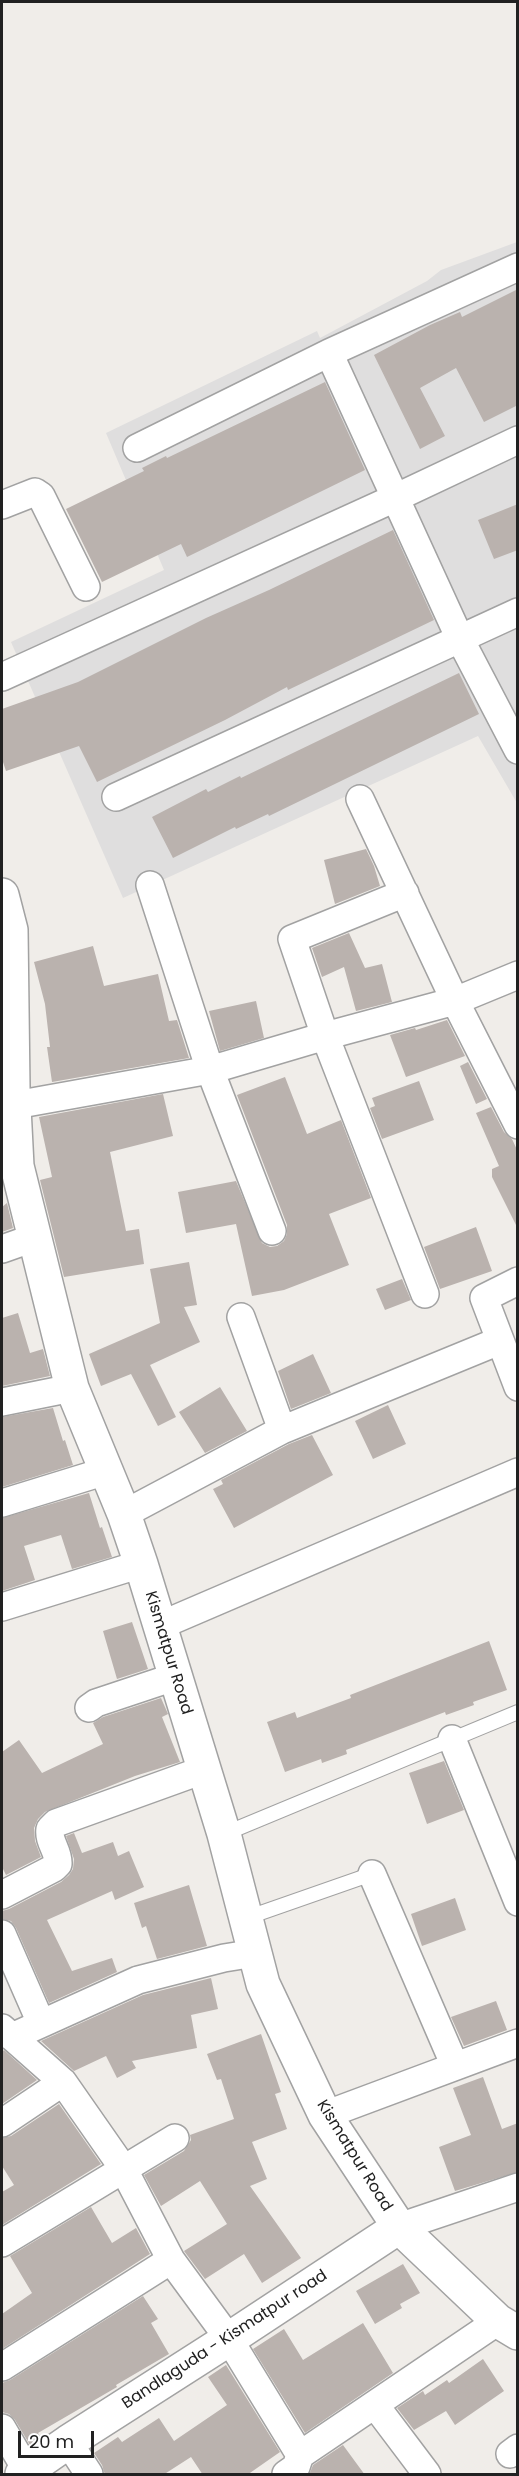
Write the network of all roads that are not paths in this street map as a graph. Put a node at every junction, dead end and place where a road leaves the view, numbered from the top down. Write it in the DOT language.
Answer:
graph roads {
  1 [pos="518,267"];
  2 [pos="329,353"];
  3 [pos="518,440"];
  4 [pos="137,448"];
  5 [pos="395,498"];
  6 [pos="2,505"];
  7 [pos="86,587"];
  8 [pos="518,612"];
  9 [pos="460,639"];
  10 [pos="2,676"];
  11 [pos="518,750"];
  12 [pos="116,797"];
  13 [pos="360,799"];
  14 [pos="150,885"];
  15 [pos="405,893"];
  16 [pos="2,895"];
  17 [pos="6,932"];
  18 [pos="518,975"];
  19 [pos="455,1001"];
  20 [pos="325,1036"];
  21 [pos="210,1070"];
  22 [pos="10,1094"];
  23 [pos="518,1125"];
  24 [pos="9,1176"];
  25 [pos="272,1231"];
  26 [pos="36,1237"];
  27 [pos="2,1249"];
  28 [pos="518,1281"];
  29 [pos="425,1294"];
  30 [pos="241,1317"];
  31 [pos="499,1341"];
  32 [pos="518,1387"];
  33 [pos="72,1388"];
  34 [pos="2,1402"];
  35 [pos="282,1430"];
  36 [pos="106,1471"];
  37 [pos="518,1472"];
  38 [pos="2,1503"];
  39 [pos="124,1514"];
  40 [pos="141,1564"];
  41 [pos="2,1607"];
  42 [pos="159,1626"];
  43 [pos="174,1677"];
  44 [pos="89,1708"];
  45 [pos="518,1712"];
  46 [pos="452,1739"];
  47 [pos="203,1770"];
  48 [pos="224,1834"];
  49 [pos="372,1874"];
  50 [pos="2,1895"];
  51 [pos="518,1902"];
  52 [pos="246,1918"];
  53 [pos="2,1934"];
  54 [pos="255,1953"];
  55 [pos="41,2023"];
  56 [pos="7,2032"];
  57 [pos="518,2043"];
  58 [pos="455,2066"];
  59 [pos="63,2082"];
  60 [pos="325,2115"];
  61 [pos="2,2123"];
  62 [pos="176,2138"];
  63 [pos="123,2168"];
  64 [pos="518,2187"];
  65 [pos="399,2227"];
  66 [pos="2,2243"];
  67 [pos="171,2260"];
  68 [pos="508,2327"];
  69 [pos="229,2339"];
  70 [pos="2,2367"];
  71 [pos="375,2405"];
  72 [pos="2,2428"];
  73 [pos="68,2442"];
  74 [pos="293,2465"];
  75 [pos="24,2473"];
  76 [pos="89,2475"];
  77 [pos="427,2475"];
  1 -- 2 [label="street"];
  2 -- 4 [label="street"];
  2 -- 5 [label="street"];
  3 -- 5 [label="street"];
  5 -- 9 [label="street"];
  5 -- 10 [label="street"];
  6 -- 7 [label="street"];
  8 -- 9 [label="street"];
  9 -- 11 [label="street"];
  9 -- 12 [label="street"];
  13 -- 15 [label="street"];
  14 -- 21 [label="street"];
  15 -- 19 [label="street"];
  15 -- 20 [label="street"];
  16 -- 17 [label="street, Kismatpur Road"];
  17 -- 22 [label="street, Kismatpur Road"];
  18 -- 19 [label="street"];
  19 -- 20 [label="street"];
  19 -- 23 [label="street"];
  20 -- 21 [label="street"];
  20 -- 29 [label="street"];
  21 -- 22 [label="street"];
  21 -- 25 [label="street"];
  22 -- 24 [label="street, Kismatpur Road"];
  24 -- 26 [label="street, Kismatpur Road"];
  26 -- 27 [label="street"];
  26 -- 33 [label="street, Kismatpur Road"];
  28 -- 31 [label="street"];
  30 -- 35 [label="street"];
  31 -- 32 [label="street"];
  31 -- 35 [label="street"];
  33 -- 34 [label="street"];
  33 -- 36 [label="street, Kismatpur Road"];
  35 -- 39 [label="street"];
  36 -- 38 [label="street"];
  36 -- 39 [label="street, Kismatpur Road"];
  37 -- 42 [label="street"];
  39 -- 40 [label="street, Kismatpur Road"];
  40 -- 41 [label="street"];
  40 -- 42 [label="street, Kismatpur Road"];
  42 -- 43 [label="street, Kismatpur Road"];
  43 -- 44 [label="street"];
  43 -- 47 [label="street, Kismatpur Road"];
  45 -- 46 [label="lane"];
  46 -- 48 [label="lane"];
  46 -- 51 [label="street"];
  47 -- 48 [label="street, Kismatpur Road"];
  47 -- 50 [label="street"];
  48 -- 52 [label="street, Kismatpur Road"];
  49 -- 52 [label="lane"];
  49 -- 58 [label="street"];
  52 -- 54 [label="street, Kismatpur Road"];
  53 -- 55 [label="street"];
  54 -- 55 [label="street"];
  54 -- 60 [label="street, Kismatpur Road"];
  55 -- 56 [label="street"];
  56 -- 59 [label="street"];
  57 -- 58 [label="street"];
  58 -- 60 [label="street"];
  59 -- 61 [label="street"];
  59 -- 63 [label="street"];
  60 -- 65 [label="street, Kismatpur Road"];
  62 -- 63 [label="street"];
  63 -- 66 [label="street"];
  63 -- 67 [label="street"];
  64 -- 65 [label="street"];
  65 -- 68 [label="street, Kismatpur Road"];
  65 -- 69 [label="street, Bandlaguda - Kismatpur road"];
  67 -- 69 [label="street"];
  67 -- 70 [label="street"];
  68 -- 71 [label="street"];
  69 -- 73 [label="street, Bandlaguda - Kismatpur road"];
  69 -- 74 [label="street"];
  71 -- 74 [label="street"];
  71 -- 77 [label="street"];
  72 -- 75 [label="street"];
  73 -- 75 [label="street, Bandlaguda - Kismatpur road"];
  73 -- 76 [label="street"];
}
